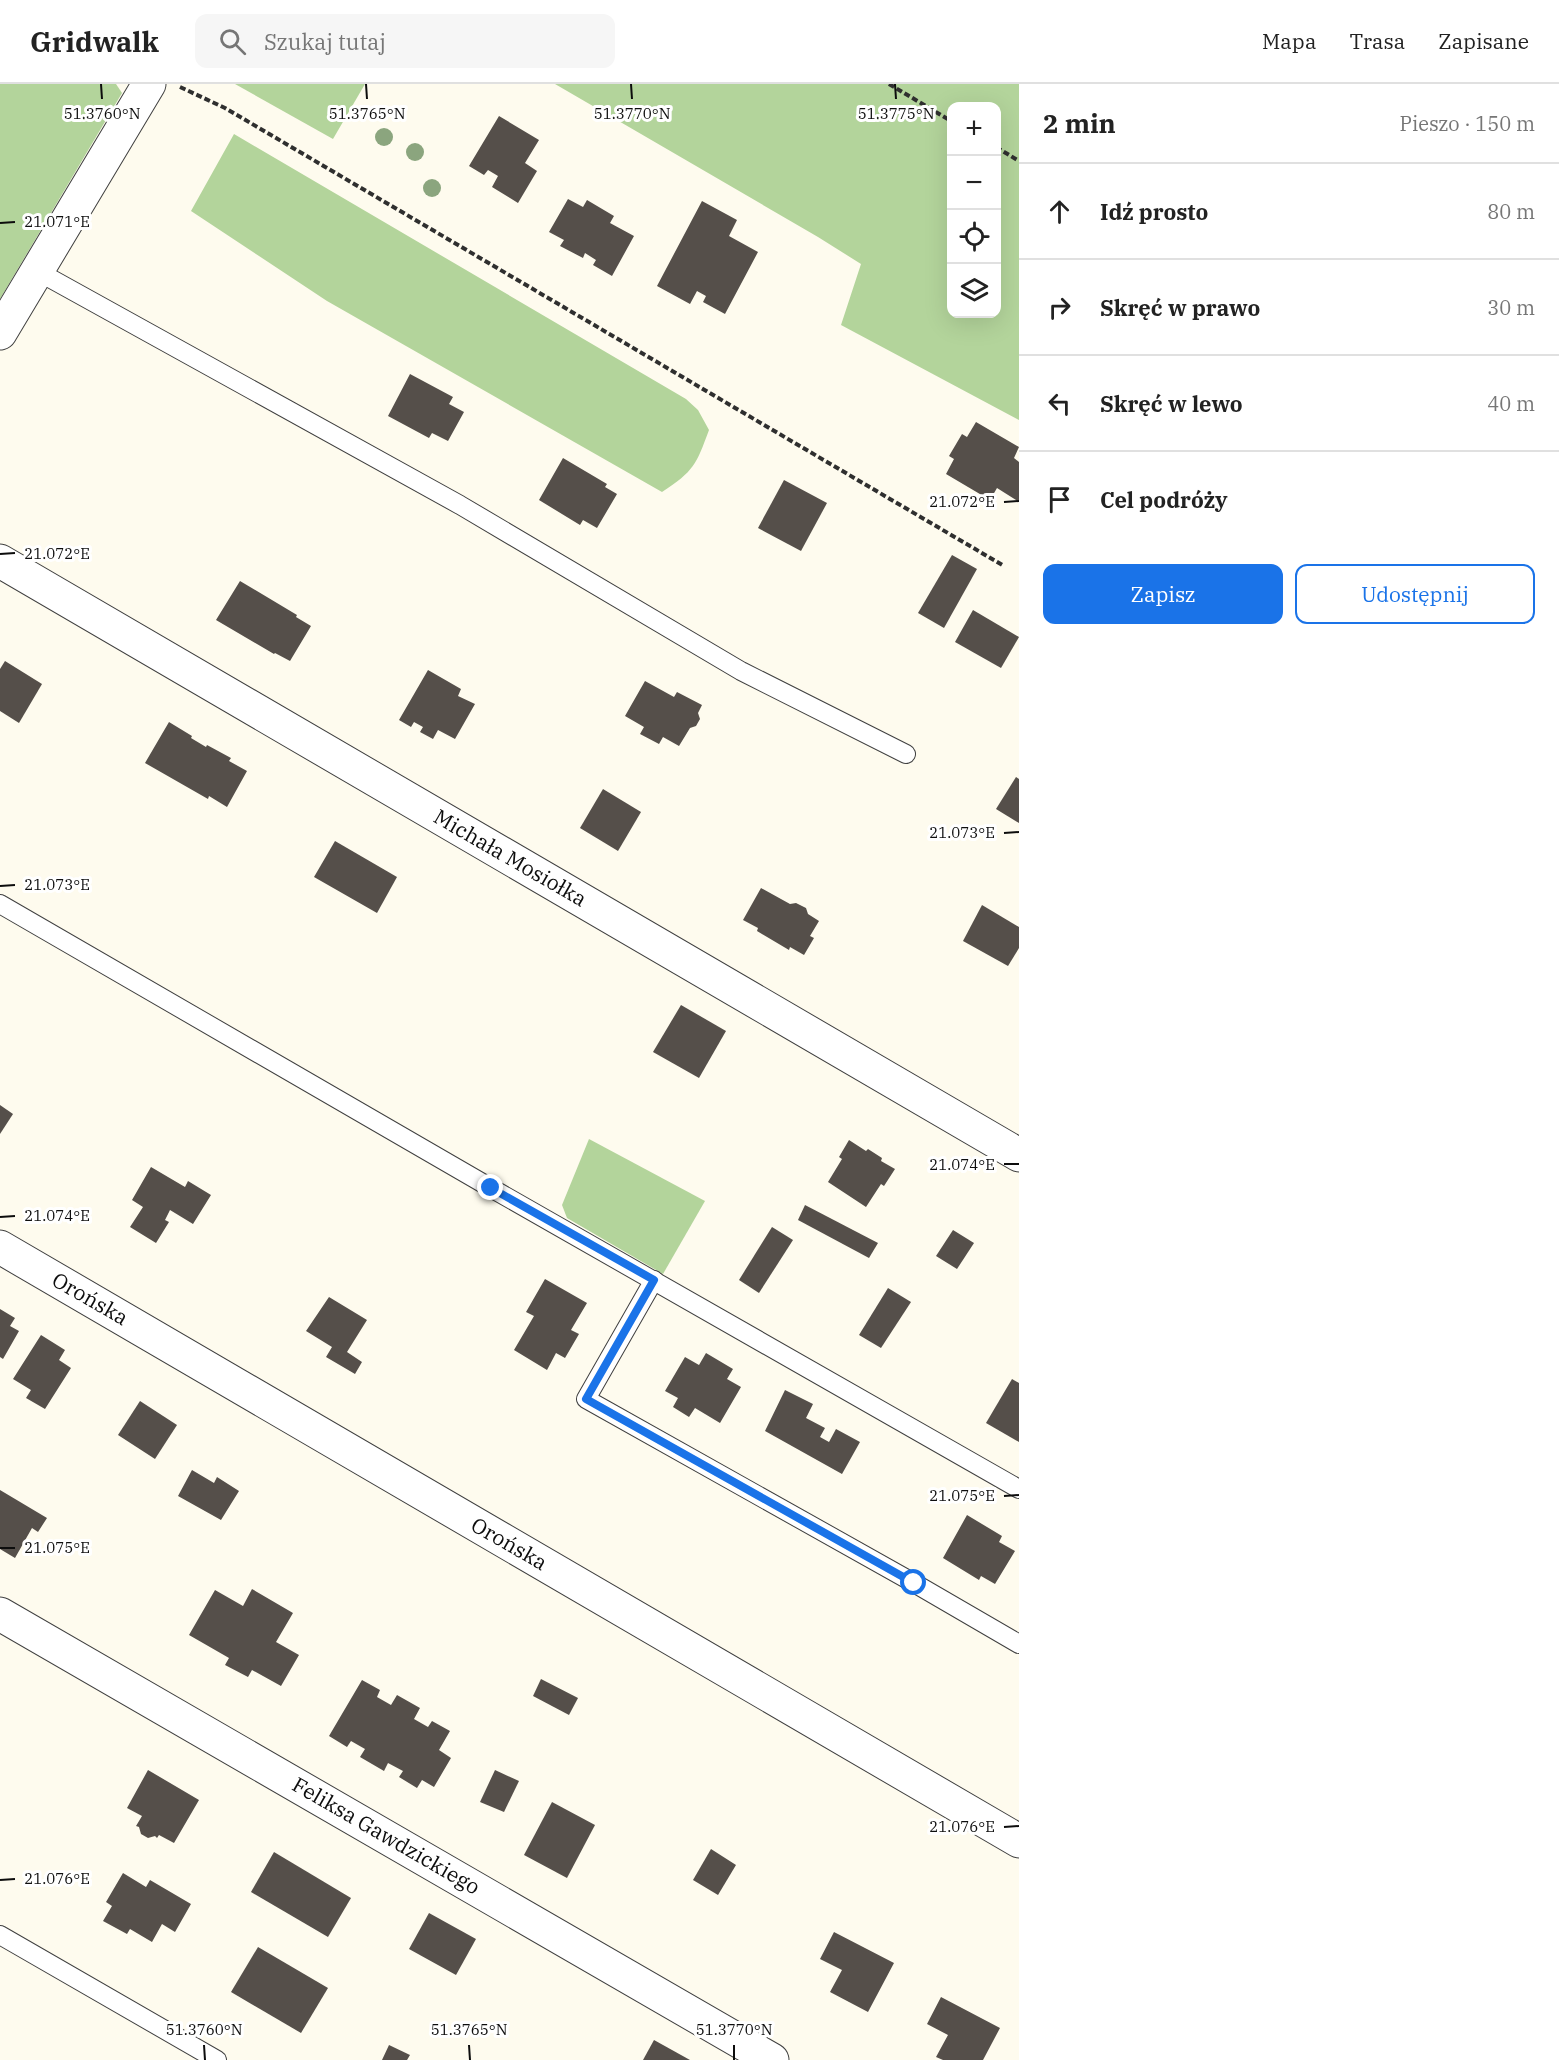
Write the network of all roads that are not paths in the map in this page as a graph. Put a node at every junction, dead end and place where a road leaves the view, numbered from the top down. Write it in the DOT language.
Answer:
graph roads {
  1 [pos="149,84"];
  2 [pos="37,271"];
  3 [pos="0,333"];
  4 [pos="0,561"];
  5 [pos="906,754"];
  6 [pos="0,904"];
  7 [pos="1019,1155"];
  8 [pos="0,1247"];
  9 [pos="654,1280"];
  10 [pos="1019,1489"];
  11 [pos="0,1614"];
  12 [pos="1019,1644"];
  13 [pos="1019,1841"];
  14 [pos="0,1935"];
  15 [pos="217,2060"];
  16 [pos="772,2060"];
  1 -- 2 [label="street"];
  2 -- 3 [label="street"];
  2 -- 5 [label="lane"];
  4 -- 7 [label="street, Michała Mosiołka"];
  6 -- 9 [label="lane"];
  8 -- 13 [label="street, Orońska"];
  9 -- 10 [label="lane"];
  9 -- 12 [label="lane"];
  11 -- 16 [label="street, Feliksa Gawdzickiego"];
  14 -- 15 [label="lane"];
}
